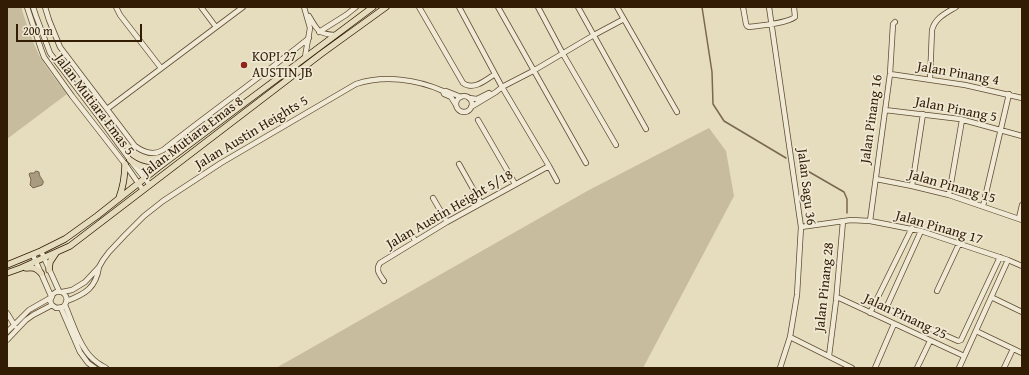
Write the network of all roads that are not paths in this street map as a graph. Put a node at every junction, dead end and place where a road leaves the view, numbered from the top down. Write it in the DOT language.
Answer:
graph roads {
  1 [pos="27,7"];
  2 [pos="34,7"];
  3 [pos="45,7"];
  4 [pos="116,7"];
  5 [pos="201,7"];
  6 [pos="243,7"];
  7 [pos="356,7"];
  8 [pos="373,7"];
  9 [pos="386,7"];
  10 [pos="419,7"];
  11 [pos="459,7"];
  12 [pos="498,7"];
  13 [pos="538,7"];
  14 [pos="578,7"];
  15 [pos="617,7"];
  16 [pos="743,7"];
  17 [pos="769,7"];
  18 [pos="794,7"];
  19 [pos="956,7"];
  20 [pos="305,9"];
  21 [pos="624,19"];
  22 [pos="895,22"];
  23 [pos="771,24"];
  24 [pos="216,27"];
  25 [pos="319,32"];
  26 [pos="594,35"];
  27 [pos="335,36"];
  28 [pos="309,38"];
  29 [pos="563,54"];
  30 [pos="305,57"];
  31 [pos="161,68"];
  32 [pos="534,71"];
  33 [pos="495,74"];
  34 [pos="890,74"];
  35 [pos="930,79"];
  36 [pos="500,88"];
  37 [pos="443,91"];
  38 [pos="1009,94"];
  39 [pos="461,97"];
  40 [pos="469,98"];
  41 [pos="1022,98"];
  42 [pos="456,104"];
  43 [pos="470,107"];
  44 [pos="107,109"];
  45 [pos="885,110"];
  46 [pos="677,112"];
  47 [pos="923,114"];
  48 [pos="478,120"];
  49 [pos="962,120"];
  50 [pos="646,129"];
  51 [pos="1001,130"];
  52 [pos="1022,136"];
  53 [pos="616,145"];
  54 [pos="127,162"];
  55 [pos="586,163"];
  56 [pos="459,164"];
  57 [pos="549,166"];
  58 [pos="159,167"];
  59 [pos="145,178"];
  60 [pos="876,180"];
  61 [pos="557,181"];
  62 [pos="138,183"];
  63 [pos="516,184"];
  64 [pos="150,185"];
  65 [pos="912,186"];
  66 [pos="143,190"];
  67 [pos="949,195"];
  68 [pos="433,198"];
  69 [pos="119,199"];
  70 [pos="481,203"];
  71 [pos="1022,204"];
  72 [pos="982,206"];
  73 [pos="1020,219"];
  74 [pos="843,221"];
  75 [pos="870,221"];
  76 [pos="447,222"];
  77 [pos="801,227"];
  78 [pos="912,228"];
  79 [pos="921,231"];
  80 [pos="411,232"];
  81 [pos="415,241"];
  82 [pos="960,244"];
  83 [pos="58,251"];
  84 [pos="41,252"];
  85 [pos="33,255"];
  86 [pos="1000,257"];
  87 [pos="44,258"];
  88 [pos="1008,260"];
  89 [pos="35,262"];
  90 [pos="7,265"];
  91 [pos="1022,266"];
  92 [pos="99,267"];
  93 [pos="21,268"];
  94 [pos="49,270"];
  95 [pos="7,273"];
  96 [pos="41,273"];
  97 [pos="384,281"];
  98 [pos="938,291"];
  99 [pos="60,292"];
  100 [pos="51,297"];
  101 [pos="837,297"];
  102 [pos="991,297"];
  103 [pos="52,305"];
  104 [pos="64,305"];
  105 [pos="1022,312"];
  106 [pos="7,313"];
  107 [pos="870,313"];
  108 [pos="14,324"];
  109 [pos="894,324"];
  110 [pos="17,329"];
  111 [pos="976,331"];
  112 [pos="7,332"];
  113 [pos="790,337"];
  114 [pos="7,340"];
  115 [pos="930,340"];
  116 [pos="1013,349"];
  117 [pos="1022,353"];
  118 [pos="829,356"];
  119 [pos="964,356"];
  120 [pos="95,368"];
  121 [pos="106,368"];
  122 [pos="780,368"];
  123 [pos="852,368"];
  124 [pos="875,368"];
  125 [pos="916,368"];
  126 [pos="959,368"];
  127 [pos="1004,368"];
  1 -- 54 [label="street, Jalan Mutiara Emas 5"];
  2 -- 54 [label="street, Jalan Mutiara Emas 5"];
  3 -- 44 [label="street"];
  4 -- 31 [label="street"];
  5 -- 24 [label="street"];
  6 -- 24 [label="street"];
  7 -- 25 [label="street"];
  8 -- 27 [label="main road, Jalan Mutiara Emas 8"];
  9 -- 64 [label="main road, Jalan Mutiara Emas 8"];
  10 -- 33 [label="street"];
  11 -- 33 [label="street"];
  12 -- 32 [label="street"];
  13 -- 29 [label="street"];
  14 -- 26 [label="street"];
  15 -- 21 [label="street"];
  16 -- 23 [label="street"];
  17 -- 23 [label="street, Jalan Sagu 36"];
  18 -- 23 [label="street"];
  19 -- 35 [label="street"];
  20 -- 25 [label="street"];
  20 -- 28 [label="street"];
  21 -- 26 [label="street"];
  21 -- 46 [label="street"];
  22 -- 34 [label="street, Jalan Pinang 16"];
  23 -- 77 [label="street, Jalan Sagu 36"];
  24 -- 31 [label="street"];
  25 -- 27 [label="street"];
  26 -- 29 [label="street"];
  26 -- 50 [label="street"];
  27 -- 30 [label="main road, Jalan Mutiara Emas 8"];
  28 -- 30 [label="street"];
  28 -- 44 [label="street"];
  29 -- 32 [label="street"];
  29 -- 53 [label="street"];
  30 -- 58 [label="main road, Jalan Mutiara Emas 8"];
  31 -- 44 [label="street"];
  32 -- 36 [label="street"];
  32 -- 55 [label="street"];
  33 -- 36 [label="street"];
  34 -- 35 [label="street, Jalan Pinang 4"];
  34 -- 45 [label="street, Jalan Pinang 16"];
  35 -- 38 [label="street, Jalan Pinang 4"];
  36 -- 40 [label="street"];
  36 -- 43 [label="street"];
  36 -- 57 [label="street"];
  37 -- 39 [label="street, Jalan Austin Heights 5"];
  37 -- 42 [label="street"];
  37 -- 92 [label="street, Jalan Austin Heights 5"];
  38 -- 41 [label="street, Jalan Pinang 4"];
  38 -- 51 [label="street"];
  39 -- 40 [label="street"];
  39 -- 42 [label="street"];
  40 -- 43 [label="street"];
  42 -- 43 [label="street"];
  45 -- 47 [label="street, Jalan Pinang 5"];
  45 -- 60 [label="street, Jalan Pinang 16"];
  47 -- 49 [label="street, Jalan Pinang 5"];
  47 -- 65 [label="street"];
  48 -- 63 [label="street"];
  49 -- 51 [label="street, Jalan Pinang 5"];
  49 -- 67 [label="street"];
  51 -- 52 [label="street, Jalan Pinang 5"];
  51 -- 72 [label="street"];
  54 -- 58 [label="main road"];
  54 -- 59 [label="street, Jalan Mutiara Emas 5"];
  54 -- 62 [label="street, Jalan Mutiara Emas 5"];
  54 -- 69 [label="main road"];
  56 -- 70 [label="street"];
  57 -- 61 [label="street"];
  57 -- 63 [label="street, Jalan Austin Height 5/18"];
  58 -- 59 [label="main road, Jalan Mutiara Emas 8"];
  59 -- 62 [label="main road, Jalan Mutiara Emas 8"];
  59 -- 64 [label="street, Jalan Mutiara Emas 5"];
  60 -- 65 [label="street, Jalan Pinang 15"];
  60 -- 75 [label="street, Jalan Pinang 16"];
  62 -- 66 [label="street, Jalan Mutiara Emas 5"];
  62 -- 69 [label="main road, Jalan Mutiara Emas 8"];
  63 -- 70 [label="street, Jalan Austin Height 5/18"];
  64 -- 66 [label="main road, Jalan Mutiara Emas 8"];
  65 -- 67 [label="street, Jalan Pinang 15"];
  66 -- 83 [label="main road, Jalan Mutiara Emas 8"];
  67 -- 72 [label="street, Jalan Pinang 15"];
  68 -- 76 [label="street"];
  69 -- 84 [label="main road, Jalan Mutiara Emas 8"];
  70 -- 76 [label="street, Jalan Austin Height 5/18"];
  71 -- 73 [label="street"];
  72 -- 73 [label="street, Jalan Pinang 15"];
  74 -- 75 [label="street, Jalan Pinang 17"];
  74 -- 77 [label="street, Jalan Pinang 17"];
  74 -- 101 [label="street, Jalan Pinang 28"];
  75 -- 78 [label="street, Jalan Pinang 17"];
  76 -- 81 [label="street, Jalan Austin Height 5/18"];
  77 -- 113 [label="street, Jalan Sagu 36"];
  78 -- 79 [label="street, Jalan Pinang 17"];
  78 -- 107 [label="street"];
  79 -- 82 [label="street, Jalan Pinang 17"];
  79 -- 86 [label="street"];
  80 -- 81 [label="street"];
  81 -- 97 [label="street, Jalan Austin Height 5/18"];
  82 -- 86 [label="street, Jalan Pinang 17"];
  82 -- 98 [label="street"];
  83 -- 87 [label="main road, Jalan Mutiara Emas 8"];
  83 -- 94 [label="main road"];
  84 -- 85 [label="main road, Jalan Mutiara Emas 8"];
  84 -- 87 [label="street"];
  85 -- 89 [label="street"];
  85 -- 90 [label="main road, Jalan Mutiara Emas 8"];
  86 -- 88 [label="street, Jalan Pinang 17"];
  87 -- 89 [label="main road, Jalan Mutiara Emas 8"];
  87 -- 94 [label="street"];
  88 -- 91 [label="street, Jalan Pinang 17"];
  88 -- 102 [label="street"];
  89 -- 93 [label="main road, Jalan Mutiara Emas 8"];
  89 -- 96 [label="street"];
  92 -- 99 [label="street, Jalan Austin Heights 5"];
  92 -- 104 [label="street, Jalan Austin Heights 5"];
  93 -- 95 [label="main road, Jalan Mutiara Emas 8"];
  93 -- 96 [label="main road"];
  94 -- 99 [label="street"];
  96 -- 100 [label="street"];
  99 -- 100 [label="street"];
  99 -- 104 [label="street"];
  100 -- 103 [label="street"];
  100 -- 108 [label="street"];
  101 -- 107 [label="street, Jalan Pinang 25"];
  101 -- 118 [label="street, Jalan Pinang 28"];
  102 -- 105 [label="street"];
  102 -- 111 [label="street"];
  103 -- 104 [label="street"];
  103 -- 110 [label="street"];
  104 -- 120 [label="street"];
  104 -- 121 [label="street"];
  106 -- 108 [label="street"];
  107 -- 109 [label="street, Jalan Pinang 25"];
  108 -- 110 [label="street"];
  108 -- 112 [label="street"];
  109 -- 115 [label="street, Jalan Pinang 25"];
  109 -- 124 [label="street"];
  110 -- 114 [label="street"];
  111 -- 116 [label="street"];
  111 -- 119 [label="street"];
  113 -- 118 [label="street"];
  113 -- 122 [label="street, Jalan Sagu 36"];
  115 -- 119 [label="street, Jalan Pinang 25"];
  115 -- 125 [label="street"];
  116 -- 117 [label="street"];
  116 -- 127 [label="street"];
  118 -- 123 [label="street"];
  119 -- 126 [label="street"];
}
